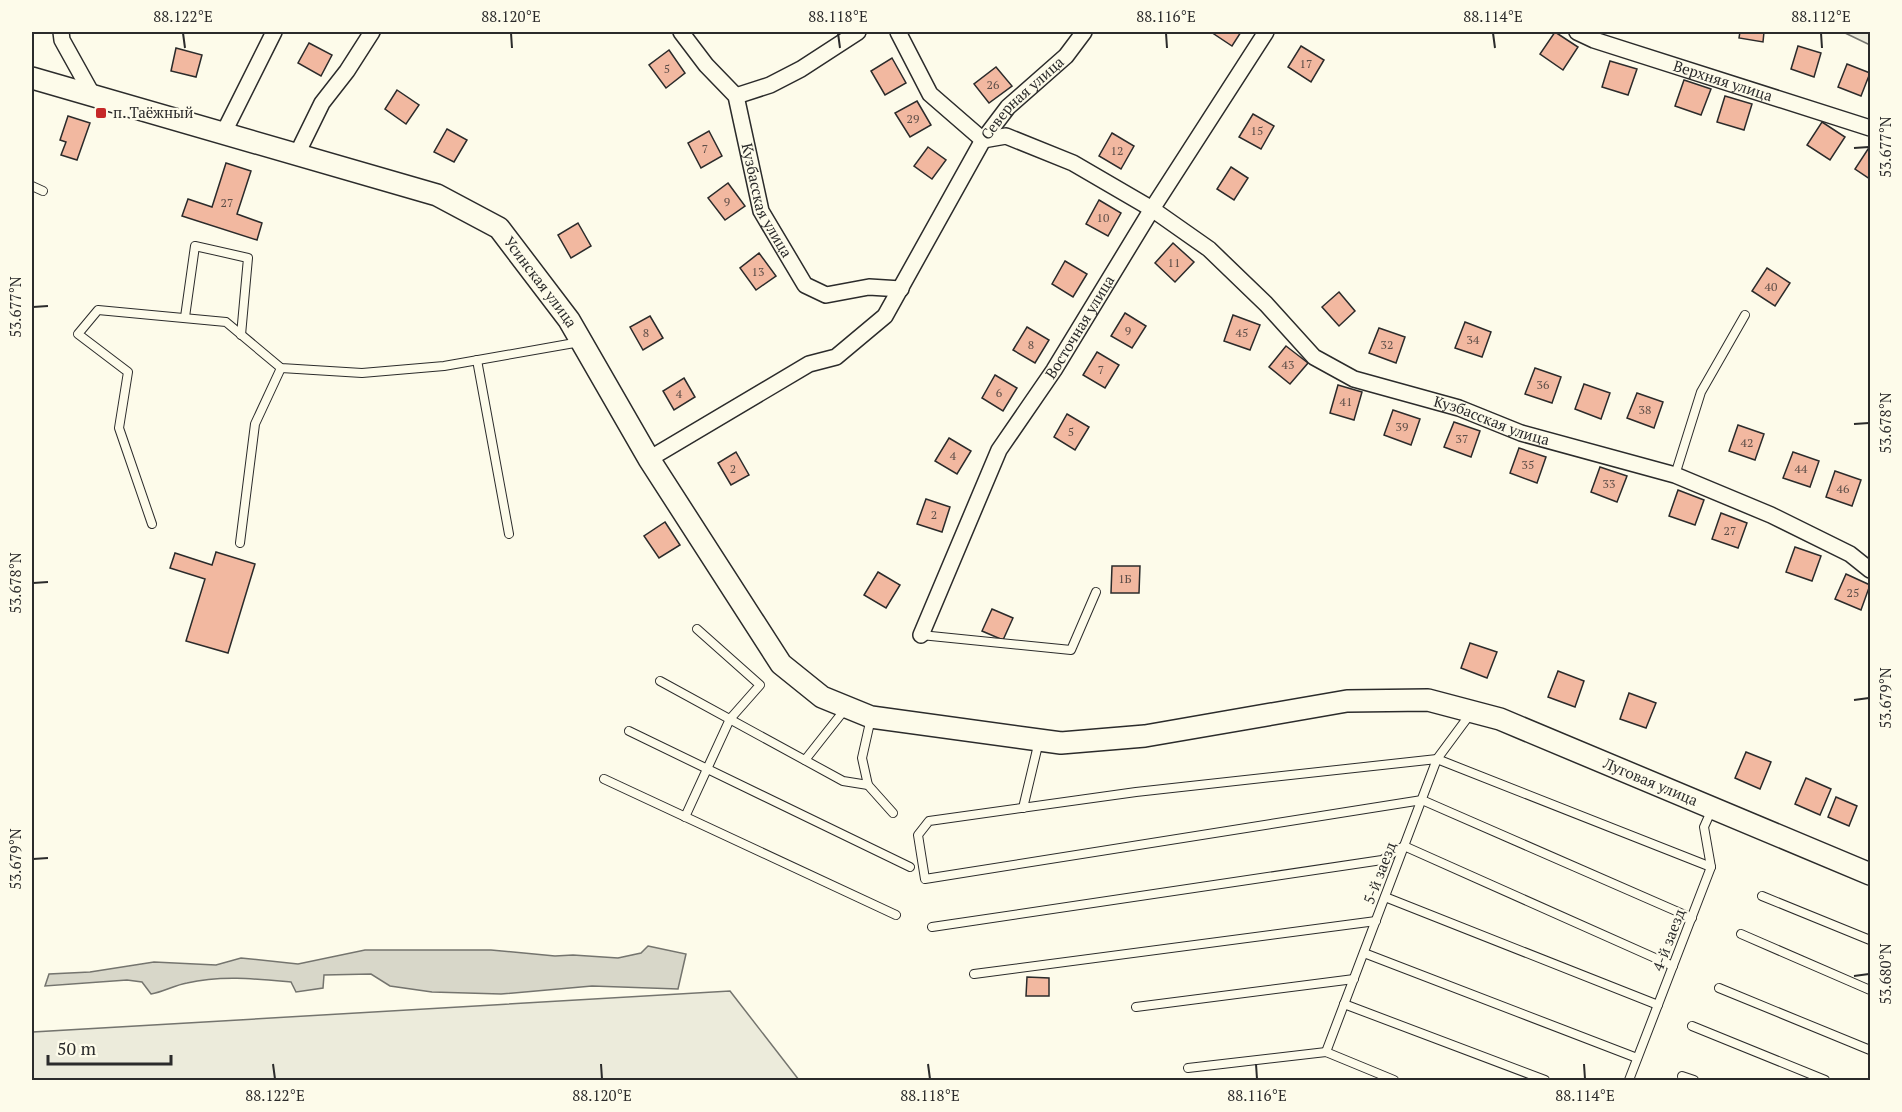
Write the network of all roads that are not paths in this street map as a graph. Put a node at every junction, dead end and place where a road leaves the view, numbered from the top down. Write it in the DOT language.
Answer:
graph roads {
  1 [pos="61,32"];
  2 [pos="274,32"];
  3 [pos="372,32"];
  4 [pos="681,32"];
  5 [pos="858,32"];
  6 [pos="898,32"];
  7 [pos="1084,32"];
  8 [pos="1266,32"];
  9 [pos="1577,32"];
  10 [pos="32,78"];
  11 [pos="92,94"];
  12 [pos="735,96"];
  13 [pos="1870,128"];
  14 [pos="224,132"];
  15 [pos="983,140"];
  16 [pos="297,154"];
  17 [pos="32,186"];
  18 [pos="43,191"];
  19 [pos="1152,210"];
  20 [pos="901,289"];
  21 [pos="1745,315"];
  22 [pos="185,317"];
  23 [pos="241,335"];
  24 [pos="581,341"];
  25 [pos="477,360"];
  26 [pos="281,368"];
  27 [pos="649,459"];
  28 [pos="1675,475"];
  29 [pos="152,524"];
  30 [pos="509,534"];
  31 [pos="240,543"];
  32 [pos="1870,570"];
  33 [pos="1096,592"];
  34 [pos="697,629"];
  35 [pos="921,635"];
  36 [pos="660,681"];
  37 [pos="847,707"];
  38 [pos="1472,711"];
  39 [pos="871,717"];
  40 [pos="730,719"];
  41 [pos="629,731"];
  42 [pos="1039,740"];
  43 [pos="1437,759"];
  44 [pos="805,760"];
  45 [pos="707,769"];
  46 [pos="603,779"];
  47 [pos="868,785"];
  48 [pos="1422,800"];
  49 [pos="1023,808"];
  50 [pos="1712,808"];
  51 [pos="893,813"];
  52 [pos="686,817"];
  53 [pos="1404,846"];
  54 [pos="910,867"];
  55 [pos="1711,867"];
  56 [pos="1870,874"];
  57 [pos="1762,896"];
  58 [pos="1385,897"];
  59 [pos="896,915"];
  60 [pos="1692,918"];
  61 [pos="1376,921"];
  62 [pos="932,927"];
  63 [pos="1741,934"];
  64 [pos="1870,940"];
  65 [pos="1364,953"];
  66 [pos="1673,966"];
  67 [pos="974,974"];
  68 [pos="1354,979"];
  69 [pos="1719,988"];
  70 [pos="1870,990"];
  71 [pos="1344,1004"];
  72 [pos="1658,1005"];
  73 [pos="1136,1007"];
  74 [pos="1692,1026"];
  75 [pos="1870,1050"];
  76 [pos="1326,1052"];
  77 [pos="1637,1058"];
  78 [pos="1188,1068"];
  79 [pos="1682,1076"];
  80 [pos="1394,1080"];
  81 [pos="1545,1080"];
  82 [pos="1629,1080"];
  83 [pos="1694,1080"];
  84 [pos="1825,1080"];
  1 -- 11 [label="street"];
  2 -- 14 [label="street"];
  3 -- 16 [label="street"];
  4 -- 12 [label="street"];
  5 -- 12 [label="street"];
  6 -- 15 [label="street, Северная улица"];
  7 -- 15 [label="street, Северная улица"];
  8 -- 19 [label="street, Восточная улица"];
  9 -- 13 [label="street, Верхняя улица"];
  10 -- 11 [label="street, Усинская улица"];
  11 -- 14 [label="street, Усинская улица"];
  12 -- 20 [label="street, Кузбасская улица"];
  14 -- 16 [label="street, Усинская улица"];
  15 -- 19 [label="street, Кузбасская улица"];
  15 -- 20 [label="street"];
  16 -- 24 [label="street, Усинская улица"];
  17 -- 18 [label="lane"];
  19 -- 28 [label="street, Кузбасская улица"];
  19 -- 35 [label="street, Восточная улица"];
  20 -- 27 [label="street"];
  21 -- 28 [label="lane"];
  22 -- 23 [label="lane"];
  22 -- 23 [label="lane"];
  22 -- 29 [label="lane"];
  23 -- 26 [label="lane"];
  24 -- 25 [label="lane"];
  24 -- 27 [label="street, Усинская улица"];
  25 -- 26 [label="lane"];
  25 -- 30 [label="lane"];
  26 -- 31 [label="lane"];
  27 -- 37 [label="street, Усинская улица"];
  28 -- 32 [label="street, Кузбасская улица"];
  33 -- 35 [label="lane"];
  34 -- 40 [label="lane"];
  36 -- 40 [label="lane"];
  37 -- 39 [label="street, Усинская улица"];
  37 -- 44 [label="lane"];
  38 -- 42 [label="street, Луговая улица"];
  38 -- 43 [label="lane, 5-й заезд"];
  38 -- 50 [label="street, Луговая улица"];
  39 -- 42 [label="street, Усинская улица"];
  39 -- 47 [label="lane"];
  40 -- 44 [label="lane"];
  40 -- 45 [label="lane"];
  41 -- 45 [label="lane"];
  42 -- 49 [label="lane"];
  43 -- 48 [label="lane, 5-й заезд"];
  43 -- 49 [label="lane"];
  43 -- 55 [label="lane"];
  44 -- 47 [label="lane"];
  45 -- 52 [label="lane"];
  45 -- 54 [label="lane"];
  46 -- 52 [label="lane"];
  47 -- 51 [label="lane"];
  48 -- 49 [label="lane"];
  48 -- 53 [label="lane, 5-й заезд"];
  48 -- 60 [label="lane"];
  50 -- 55 [label="lane"];
  50 -- 56 [label="street, Луговая улица"];
  52 -- 59 [label="lane"];
  53 -- 58 [label="lane, 5-й заезд"];
  53 -- 62 [label="lane"];
  53 -- 66 [label="lane"];
  55 -- 60 [label="lane, 4-й заезд"];
  57 -- 64 [label="lane"];
  58 -- 61 [label="lane, 5-й заезд"];
  58 -- 72 [label="lane"];
  60 -- 66 [label="lane, 4-й заезд"];
  61 -- 65 [label="lane, 5-й заезд"];
  61 -- 67 [label="lane"];
  63 -- 70 [label="lane"];
  65 -- 68 [label="lane, 5-й заезд"];
  65 -- 77 [label="lane"];
  66 -- 72 [label="lane, 4-й заезд"];
  68 -- 71 [label="lane, 5-й заезд"];
  68 -- 73 [label="lane"];
  69 -- 75 [label="lane"];
  71 -- 76 [label="lane, 5-й заезд"];
  71 -- 81 [label="lane"];
  72 -- 77 [label="lane, 4-й заезд"];
  74 -- 84 [label="lane"];
  76 -- 78 [label="lane"];
  76 -- 80 [label="lane"];
  77 -- 82 [label="lane, 4-й заезд"];
  79 -- 83 [label="lane"];
}
